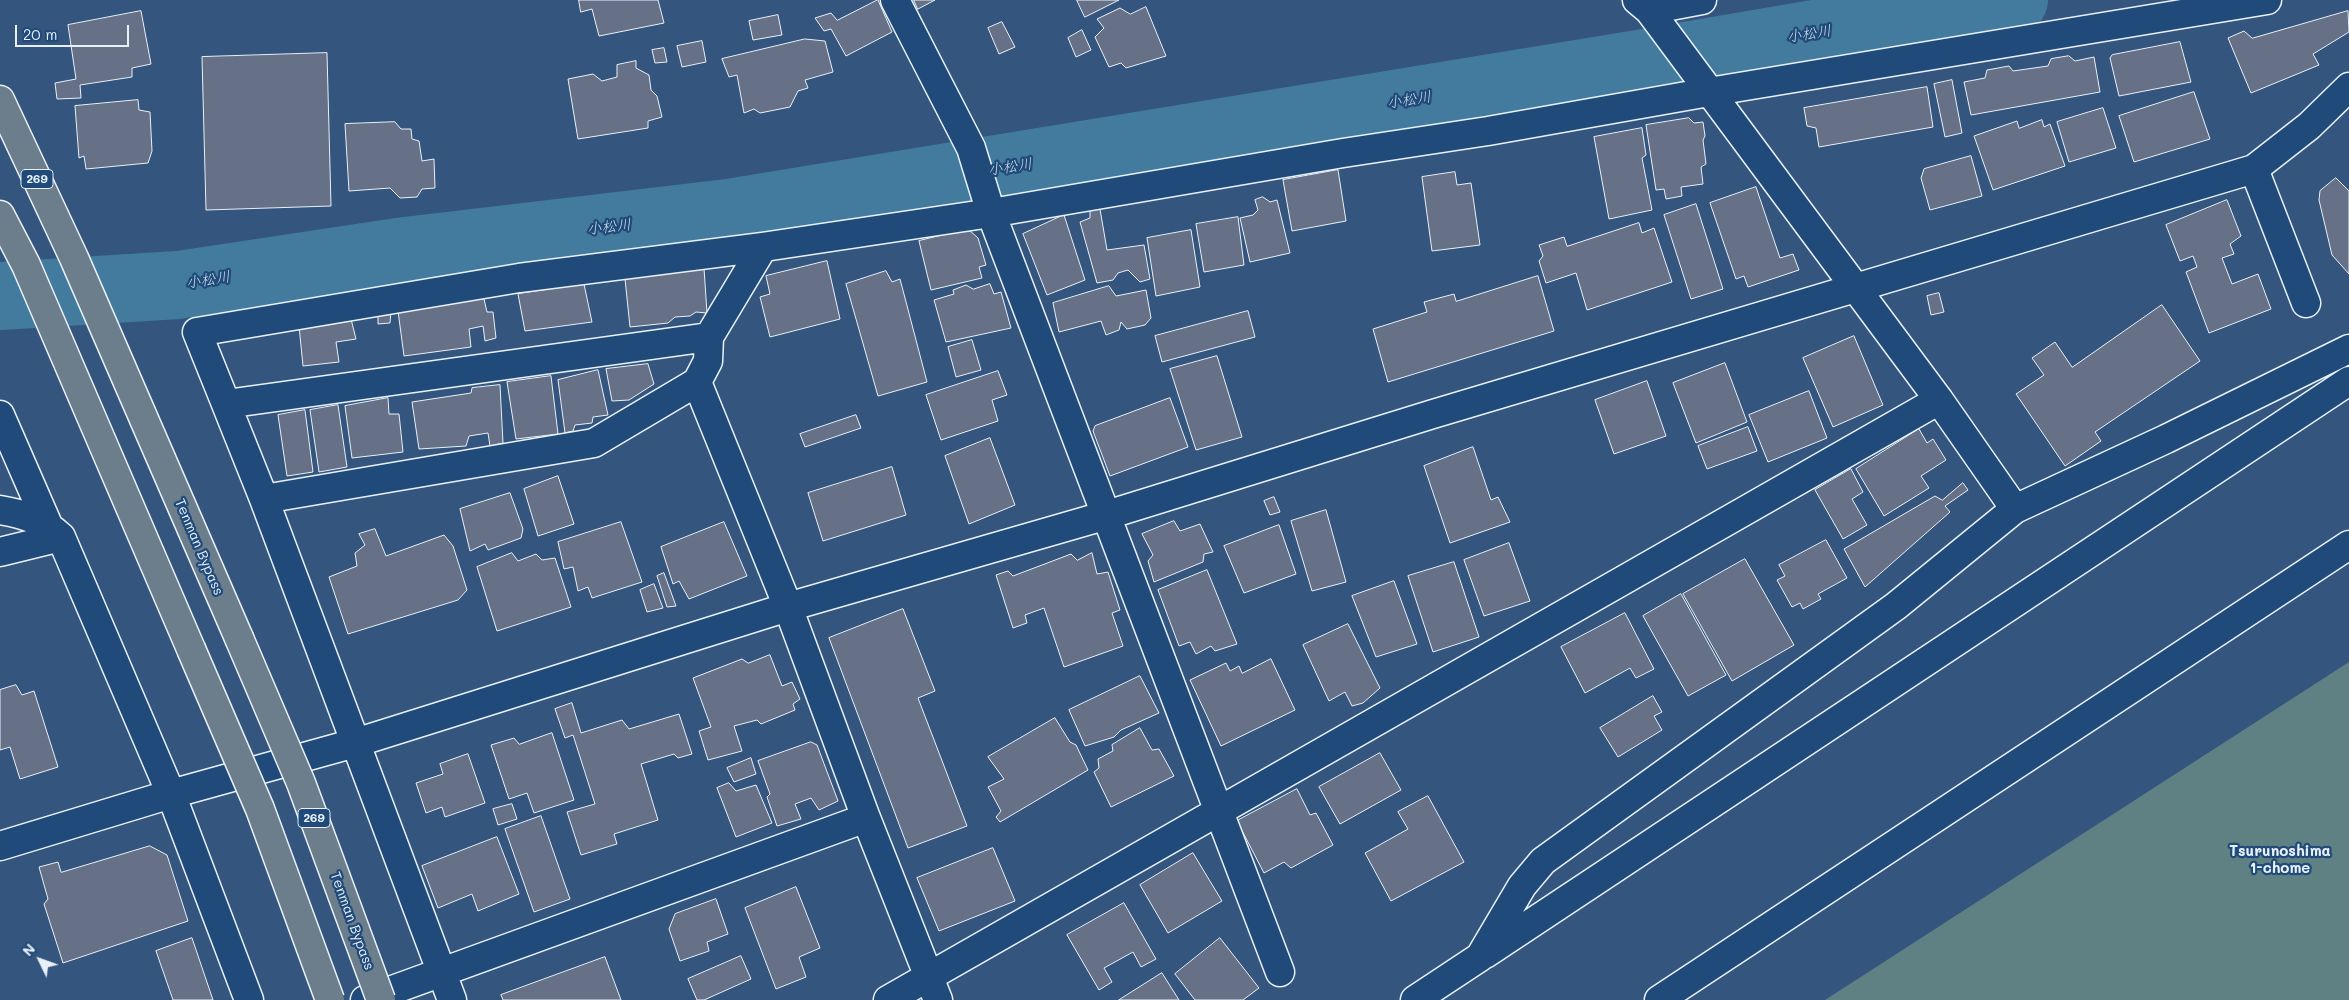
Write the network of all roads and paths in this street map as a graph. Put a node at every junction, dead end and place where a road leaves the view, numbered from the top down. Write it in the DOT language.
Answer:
graph roads {
  1 [pos="895,0"];
  2 [pos="1702,0"];
  3 [pos="2267,0"];
  4 [pos="1643,5"];
  5 [pos="2349,87"];
  6 [pos="1709,92"];
  7 [pos="0,100"];
  8 [pos="2254,168"];
  9 [pos="991,214"];
  10 [pos="0,215"];
  11 [pos="763,247"];
  12 [pos="1856,288"];
  13 [pos="2306,303"];
  14 [pos="709,337"];
  15 [pos="2349,349"];
  16 [pos="2349,381"];
  17 [pos="697,382"];
  18 [pos="1940,400"];
  19 [pos="226,404"];
  20 [pos="0,416"];
  21 [pos="264,500"];
  22 [pos="2015,509"];
  23 [pos="0,510"];
  24 [pos="1107,515"];
  25 [pos="55,531"];
  26 [pos="2349,545"];
  27 [pos="0,552"];
  28 [pos="788,607"];
  29 [pos="355,743"];
  30 [pos="172,794"];
  31 [pos="1220,812"];
  32 [pos="866,818"];
  33 [pos="0,846"];
  34 [pos="1480,957"];
  35 [pos="442,971"];
  36 [pos="1280,972"];
  37 [pos="934,989"];
  38 [pos="249,1000"];
  39 [pos="330,1000"];
  40 [pos="365,1000"];
  41 [pos="381,1000"];
  42 [pos="452,1000"];
  43 [pos="888,1000"];
  44 [pos="1415,1000"];
  45 [pos="1659,1000"];
  1 -- 9 [label="street"];
  2 -- 4 [label="street"];
  3 -- 6 [label="street"];
  4 -- 6 [label="street"];
  5 -- 8 [label="street"];
  6 -- 9 [label="street"];
  6 -- 12 [label="street"];
  7 -- 41 [label="highway, Tenman Bypass / 269, bridge"];
  8 -- 12 [label="street"];
  8 -- 13 [label="street"];
  9 -- 11 [label="street"];
  9 -- 24 [label="street"];
  10 -- 39 [label="highway, bridge"];
  11 -- 14 [label="street"];
  11 -- 19 [label="street"];
  12 -- 18 [label="street"];
  12 -- 24 [label="street"];
  14 -- 17 [label="street"];
  14 -- 19 [label="street"];
  15 -- 22 [label="street"];
  16 -- 34 [label="street"];
  17 -- 21 [label="street"];
  17 -- 28 [label="street"];
  18 -- 22 [label="street"];
  18 -- 31 [label="street"];
  19 -- 21 [label="street"];
  20 -- 25 [label="street"];
  21 -- 29 [label="street"];
  22 -- 34 [label="street"];
  23 -- 25 [label="street"];
  24 -- 28 [label="street"];
  24 -- 31 [label="street"];
  25 -- 27 [label="street"];
  25 -- 30 [label="street"];
  26 -- 45 [label="street"];
  28 -- 29 [label="street"];
  28 -- 32 [label="street"];
  29 -- 30 [label="street"];
  29 -- 35 [label="street"];
  30 -- 33 [label="street"];
  30 -- 38 [label="street"];
  31 -- 36 [label="street"];
  31 -- 37 [label="street"];
  32 -- 35 [label="street"];
  32 -- 37 [label="street"];
  34 -- 44 [label="street"];
  35 -- 40 [label="street"];
  35 -- 42 [label="street"];
  37 -- 43 [label="street"];
}
